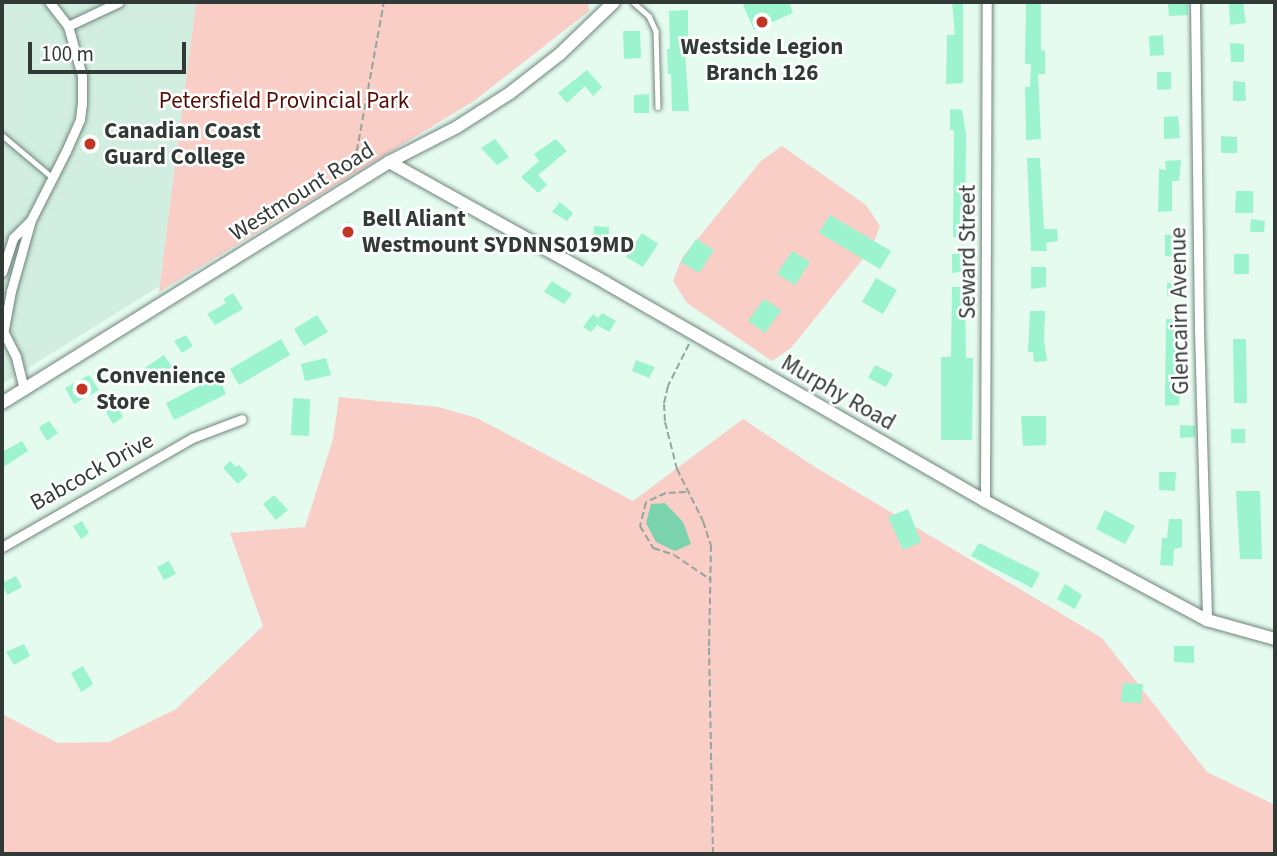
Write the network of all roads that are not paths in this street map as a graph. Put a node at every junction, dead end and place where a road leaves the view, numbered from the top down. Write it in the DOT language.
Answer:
graph roads {
  1 [pos="49,2"];
  2 [pos="119,2"];
  3 [pos="614,2"];
  4 [pos="634,2"];
  5 [pos="988,2"];
  6 [pos="1195,2"];
  7 [pos="68,26"];
  8 [pos="658,107"];
  9 [pos="2,135"];
  10 [pos="389,162"];
  11 [pos="53,177"];
  12 [pos="31,220"];
  13 [pos="2,272"];
  14 [pos="2,330"];
  15 [pos="24,388"];
  16 [pos="2,402"];
  17 [pos="242,419"];
  18 [pos="985,501"];
  19 [pos="2,547"];
  20 [pos="1207,620"];
  21 [pos="1275,639"];
  1 -- 7 [label="street"];
  2 -- 7 [label="street"];
  3 -- 10 [label="street, Westmount Road"];
  4 -- 8 [label="lane"];
  5 -- 18 [label="street, Seward Street"];
  6 -- 20 [label="street, Glencairn Avenue"];
  7 -- 11 [label="street"];
  9 -- 11 [label="lane"];
  10 -- 15 [label="street, Westmount Road"];
  10 -- 18 [label="street, Murphy Road"];
  11 -- 12 [label="street"];
  12 -- 13 [label="street"];
  12 -- 14 [label="street"];
  14 -- 15 [label="street"];
  15 -- 16 [label="street, Westmount Road"];
  17 -- 19 [label="street, Babcock Drive"];
  18 -- 20 [label="street, Murphy Road"];
  20 -- 21 [label="street, Murphy Road"];
}
